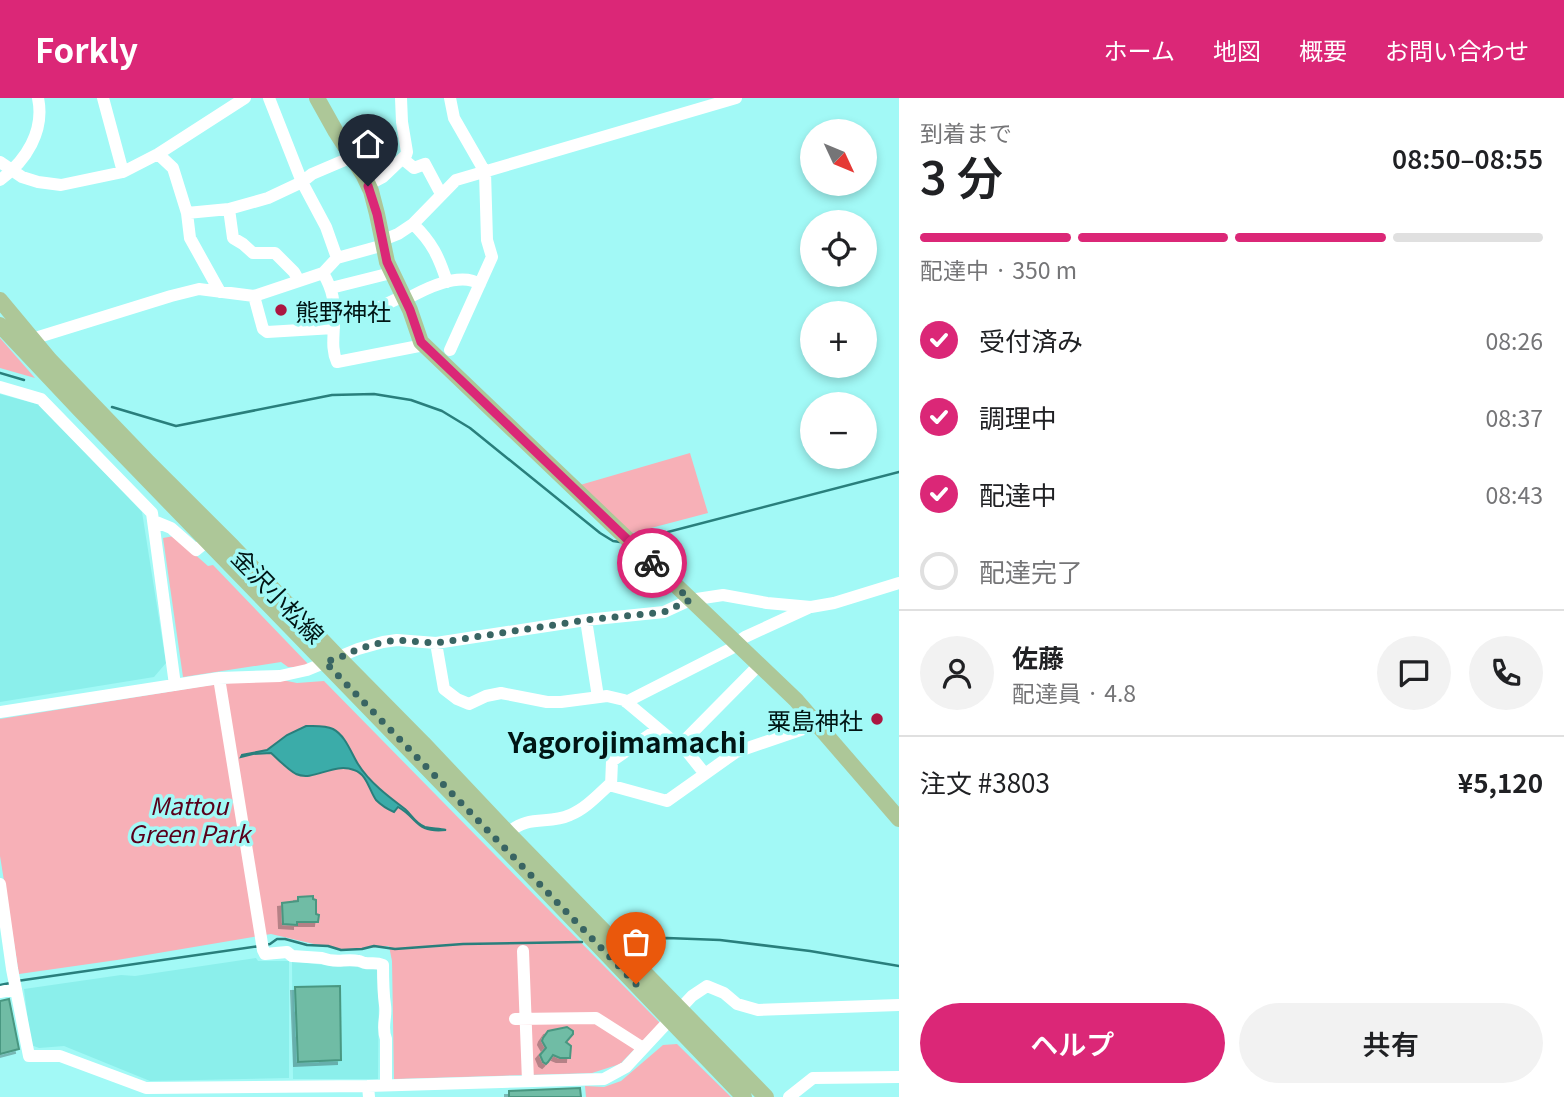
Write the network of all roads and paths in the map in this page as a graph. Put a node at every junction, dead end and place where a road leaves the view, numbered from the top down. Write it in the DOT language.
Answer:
graph roads {
  1 [pos="38,98"];
  2 [pos="103,98"];
  3 [pos="245,98"];
  4 [pos="269,98"];
  5 [pos="317,98"];
  6 [pos="401,98"];
  7 [pos="450,98"];
  8 [pos="736,98"];
  9 [pos="158,154"];
  10 [pos="352,157"];
  11 [pos="403,159"];
  12 [pos="0,162"];
  13 [pos="13,170"];
  14 [pos="123,172"];
  15 [pos="485,172"];
  16 [pos="0,180"];
  17 [pos="302,182"];
  18 [pos="368,186"];
  19 [pos="441,194"];
  20 [pos="229,209"];
  21 [pos="187,213"];
  22 [pos="413,224"];
  23 [pos="383,243"];
  24 [pos="337,258"];
  25 [pos="323,273"];
  26 [pos="391,273"];
  27 [pos="299,281"];
  28 [pos="447,282"];
  29 [pos="480,284"];
  30 [pos="331,288"];
  31 [pos="220,292"];
  32 [pos="254,296"];
  33 [pos="404,298"];
  34 [pos="0,300"];
  35 [pos="335,312"];
  36 [pos="0,325"];
  37 [pos="334,328"];
  38 [pos="32,339"];
  39 [pos="424,345"];
  40 [pos="450,350"];
  41 [pos="0,387"];
  42 [pos="154,521"];
  43 [pos="207,541"];
  44 [pos="899,583"];
  45 [pos="690,600"];
  46 [pos="811,607"];
  47 [pos="586,620"];
  48 [pos="436,643"];
  49 [pos="737,644"];
  50 [pos="332,660"];
  51 [pos="759,665"];
  52 [pos="219,678"];
  53 [pos="176,685"];
  54 [pos="598,697"];
  55 [pos="626,702"];
  56 [pos="0,712"];
  57 [pos="818,724"];
  58 [pos="659,729"];
  59 [pos="681,744"];
  60 [pos="705,775"];
  61 [pos="611,786"];
  62 [pos="899,818"];
  63 [pos="508,833"];
  64 [pos="0,884"];
  65 [pos="523,951"];
  66 [pos="15,983"];
  67 [pos="0,992"];
  68 [pos="899,1005"];
  69 [pos="675,1015"];
  70 [pos="520,1019"];
  71 [pos="643,1048"];
  72 [pos="899,1077"];
  73 [pos="528,1081"];
  74 [pos="386,1086"];
  75 [pos="192,1092"];
  76 [pos="369,1092"];
  77 [pos="744,1097"];
  78 [pos="766,1097"];
  79 [pos="789,1097"];
  1 -- 13 [label="street"];
  2 -- 14 [label="street"];
  3 -- 9 [label="street"];
  4 -- 17 [label="street"];
  5 -- 10 [label="main road"];
  6 -- 11 [label="street"];
  7 -- 15 [label="street"];
  8 -- 15 [label="street"];
  9 -- 14 [label="street"];
  9 -- 21 [label="street"];
  10 -- 17 [label="street"];
  10 -- 18 [label="main road"];
  11 -- 18 [label="street"];
  11 -- 19 [label="street"];
  12 -- 13 [label="street"];
  13 -- 14 [label="street"];
  13 -- 16 [label="street"];
  15 -- 19 [label="street"];
  15 -- 29 [label="street"];
  17 -- 20 [label="street"];
  17 -- 24 [label="street"];
  18 -- 23 [label="main road"];
  19 -- 22 [label="street"];
  20 -- 21 [label="street"];
  20 -- 27 [label="street"];
  21 -- 31 [label="street"];
  22 -- 23 [label="street"];
  22 -- 28 [label="street"];
  23 -- 24 [label="street"];
  23 -- 26 [label="main road"];
  24 -- 25 [label="street"];
  25 -- 27 [label="street"];
  25 -- 30 [label="street"];
  26 -- 30 [label="street"];
  26 -- 33 [label="main road"];
  27 -- 32 [label="street"];
  28 -- 29 [label="street"];
  28 -- 33 [label="street"];
  29 -- 40 [label="street"];
  30 -- 35 [label="street"];
  31 -- 32 [label="street"];
  31 -- 38 [label="street"];
  32 -- 37 [label="street"];
  33 -- 35 [label="street"];
  33 -- 39 [label="main road"];
  34 -- 38 [label="main road, 金沢小松線"];
  35 -- 37 [label="street"];
  36 -- 43 [label="main road, 金沢小松線"];
  37 -- 39 [label="street"];
  38 -- 50 [label="main road, 金沢小松線"];
  39 -- 45 [label="main road"];
  41 -- 42 [label="street"];
  42 -- 43 [label="street"];
  42 -- 53 [label="street"];
  43 -- 50 [label="main road, 金沢小松線"];
  44 -- 46 [label="street"];
  45 -- 46 [label="street"];
  45 -- 47 [label="street"];
  45 -- 49 [label="main road"];
  46 -- 49 [label="street"];
  47 -- 48 [label="street"];
  47 -- 54 [label="street"];
  48 -- 50 [label="street"];
  48 -- 54 [label="street"];
  49 -- 51 [label="main road"];
  49 -- 55 [label="street"];
  50 -- 52 [label="street"];
  50 -- 63 [label="main road, 金沢小松線"];
  50 -- 69 [label="main road, 金沢小松線"];
  51 -- 57 [label="main road"];
  51 -- 59 [label="street"];
  52 -- 53 [label="street"];
  52 -- 74 [label="street"];
  53 -- 56 [label="street"];
  54 -- 55 [label="street"];
  55 -- 58 [label="street"];
  57 -- 60 [label="street"];
  57 -- 62 [label="main road"];
  58 -- 59 [label="street"];
  58 -- 61 [label="street"];
  59 -- 60 [label="street"];
  60 -- 61 [label="street"];
  61 -- 63 [label="street"];
  63 -- 69 [label="main road, 金沢小松線"];
  64 -- 66 [label="street"];
  65 -- 70 [label="street"];
  66 -- 67 [label="street"];
  66 -- 75 [label="street"];
  68 -- 69 [label="street"];
  69 -- 71 [label="street"];
  69 -- 77 [label="main road, 金沢小松線"];
  69 -- 78 [label="main road, 金沢小松線"];
  70 -- 71 [label="street"];
  70 -- 73 [label="street"];
  71 -- 73 [label="street"];
  72 -- 79 [label="street"];
  73 -- 74 [label="street"];
  74 -- 76 [label="street"];
  75 -- 76 [label="street"];
}
